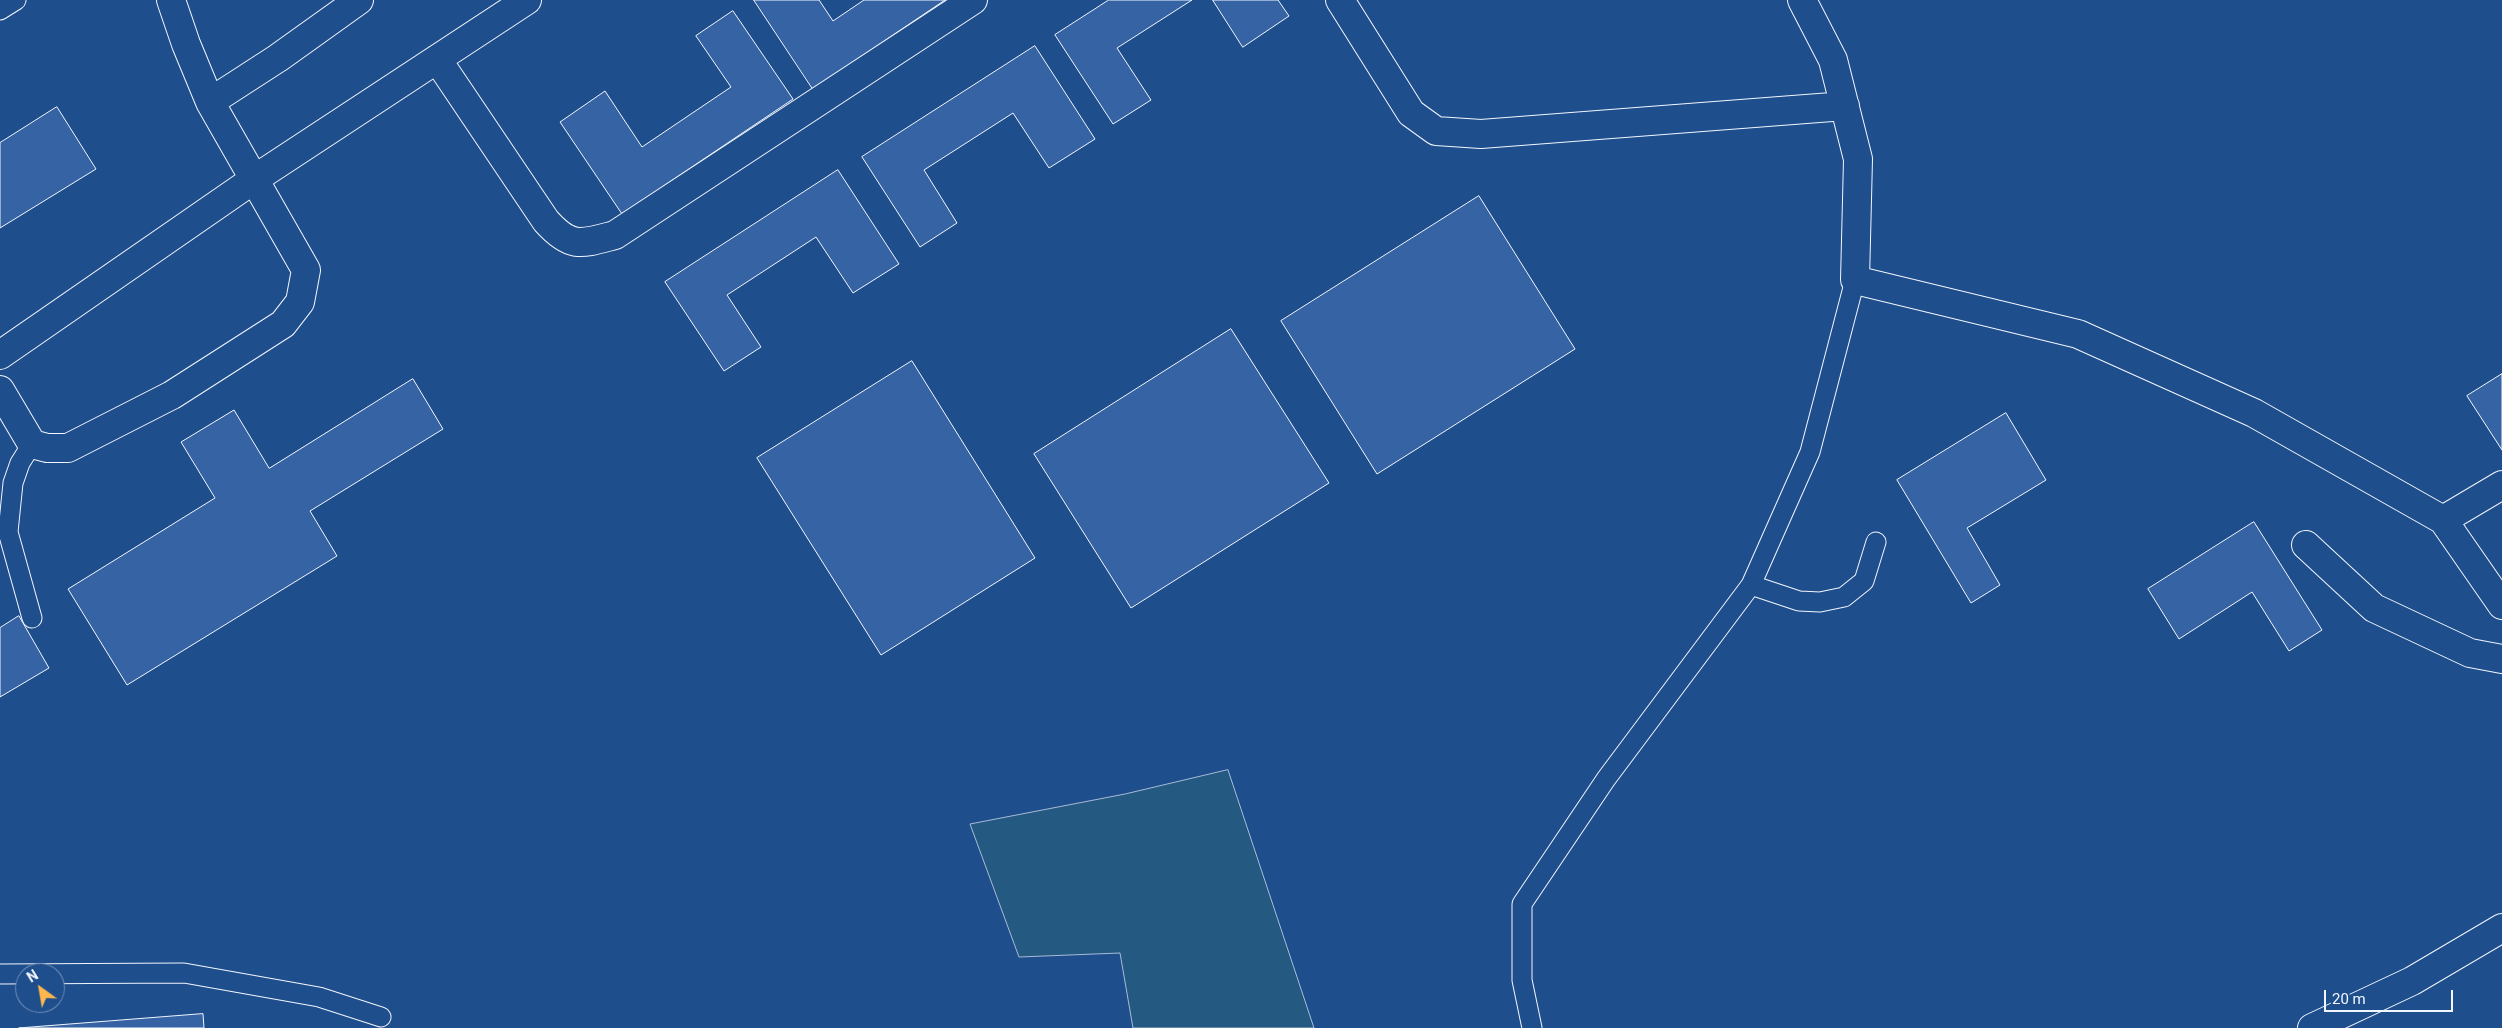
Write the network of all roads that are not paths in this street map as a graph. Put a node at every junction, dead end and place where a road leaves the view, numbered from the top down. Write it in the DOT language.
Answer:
graph roads {
  1 [pos="16,0"];
  2 [pos="171,0"];
  3 [pos="359,0"];
  4 [pos="527,0"];
  5 [pos="973,0"];
  6 [pos="1340,0"];
  7 [pos="1802,0"];
  8 [pos="0,10"];
  9 [pos="437,59"];
  10 [pos="210,102"];
  11 [pos="1845,106"];
  12 [pos="253,180"];
  13 [pos="1855,280"];
  14 [pos="0,355"];
  15 [pos="0,390"];
  16 [pos="32,444"];
  17 [pos="2502,486"];
  18 [pos="2443,520"];
  19 [pos="1876,542"];
  20 [pos="2306,545"];
  21 [pos="1751,585"];
  22 [pos="2502,605"];
  23 [pos="32,618"];
  24 [pos="2502,659"];
  25 [pos="2502,928"];
  26 [pos="0,974"];
  27 [pos="381,1017"];
  28 [pos="1532,1028"];
  29 [pos="2312,1028"];
  1 -- 8 [label="lane"];
  2 -- 10 [label="street"];
  3 -- 10 [label="street"];
  4 -- 9 [label="street"];
  5 -- 9 [label="street"];
  6 -- 11 [label="street"];
  7 -- 11 [label="street"];
  9 -- 12 [label="street"];
  10 -- 12 [label="street"];
  11 -- 13 [label="street"];
  12 -- 14 [label="street"];
  12 -- 16 [label="street"];
  13 -- 18 [label="street"];
  13 -- 21 [label="lane"];
  15 -- 16 [label="street"];
  16 -- 23 [label="lane"];
  17 -- 18 [label="street"];
  18 -- 22 [label="street"];
  19 -- 21 [label="lane"];
  20 -- 24 [label="street"];
  21 -- 28 [label="lane"];
  25 -- 29 [label="street"];
  26 -- 27 [label="lane"];
}
